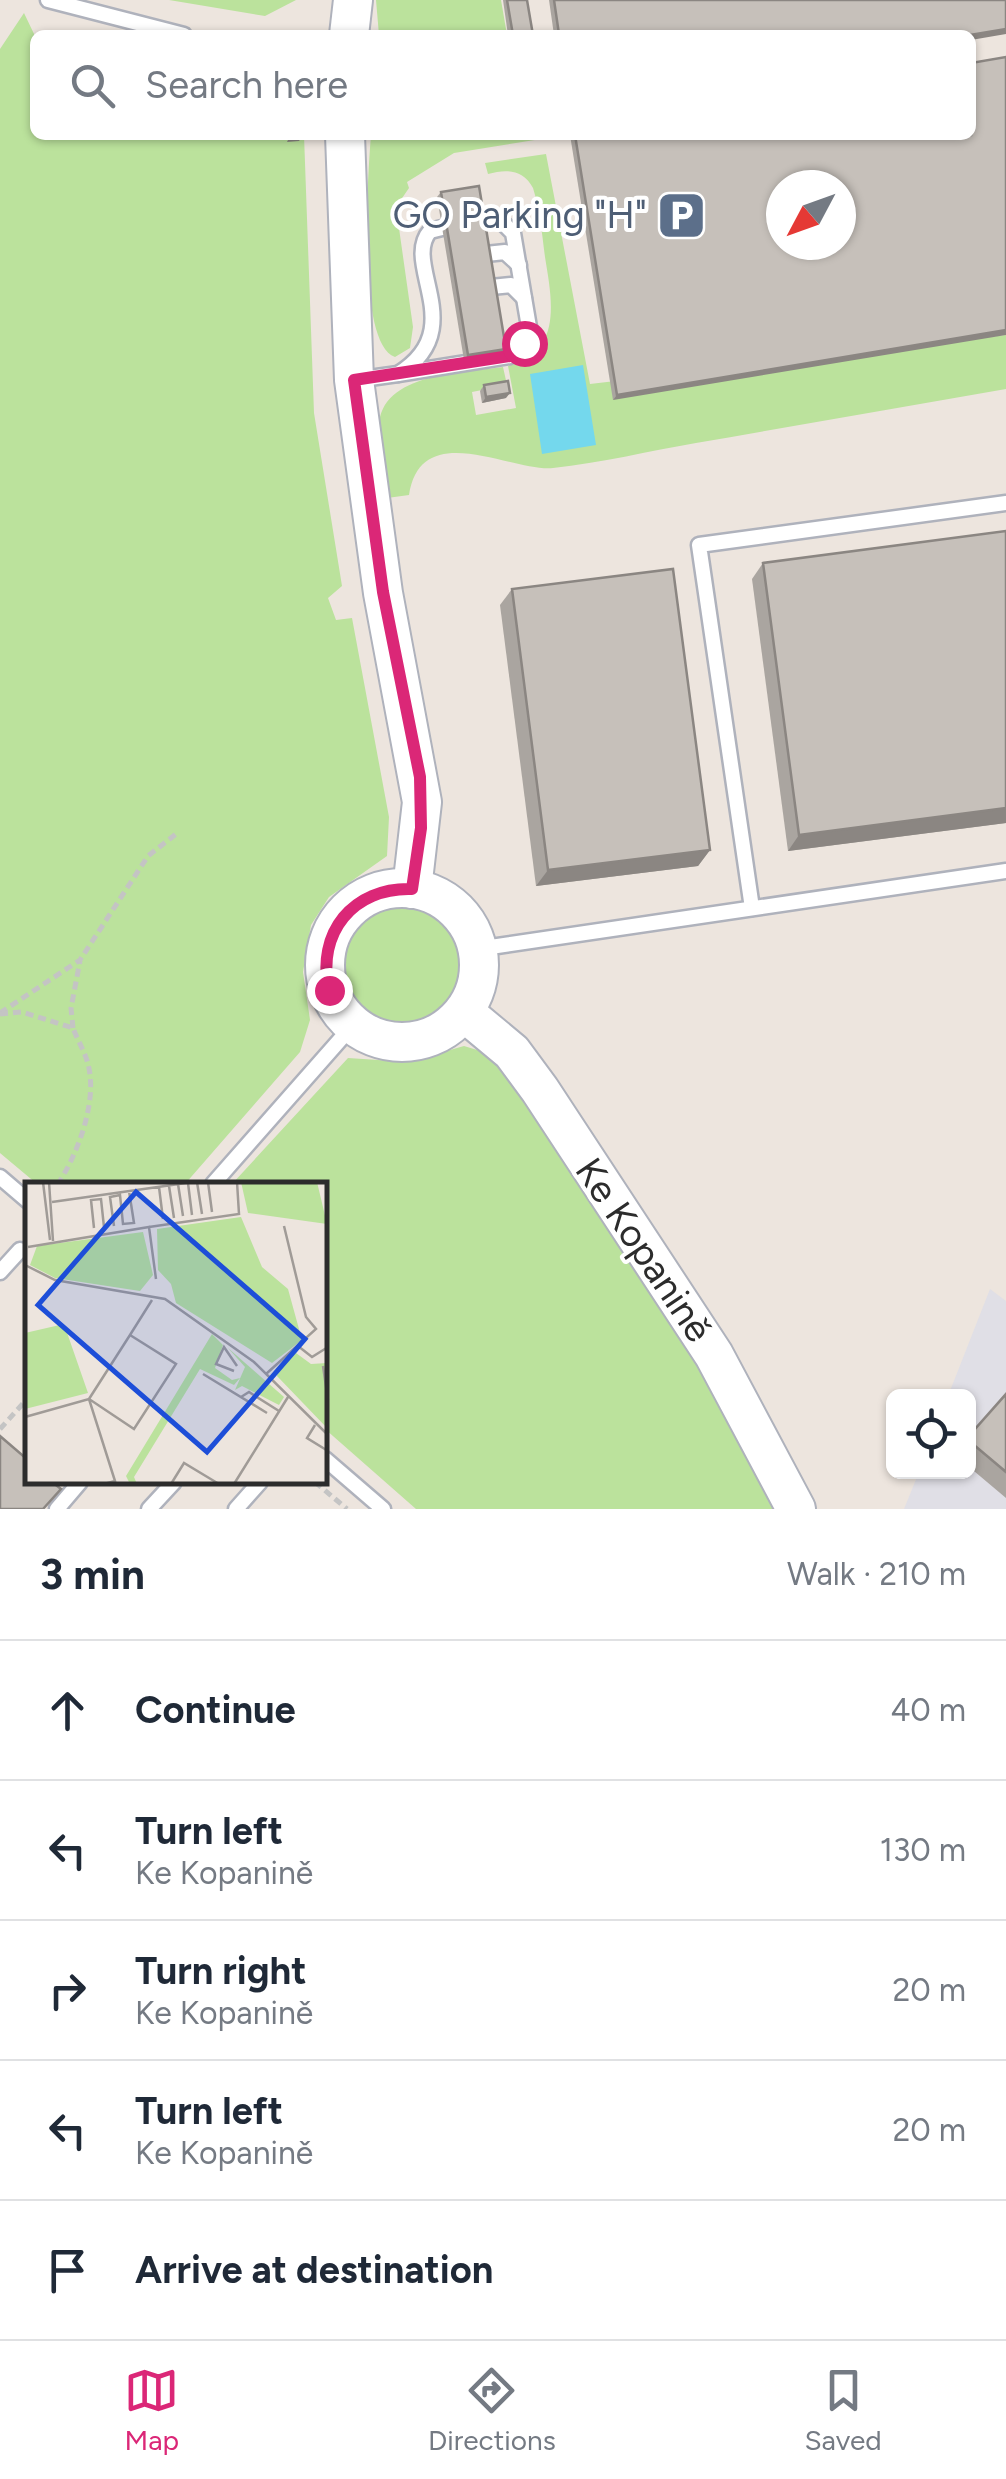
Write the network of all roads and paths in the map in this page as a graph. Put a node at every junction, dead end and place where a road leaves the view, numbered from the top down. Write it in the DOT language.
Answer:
graph roads {
  1 [pos="48,0"];
  2 [pos="353,0"];
  3 [pos="70,2"];
  4 [pos="167,30"];
  5 [pos="350,30"];
  6 [pos="345,140"];
  7 [pos="480,222"];
  8 [pos="442,228"];
  9 [pos="486,254"];
  10 [pos="438,262"];
  11 [pos="519,266"];
  12 [pos="428,278"];
  13 [pos="491,287"];
  14 [pos="444,295"];
  15 [pos="524,299"];
  16 [pos="433,311"];
  17 [pos="398,374"];
  18 [pos="354,380"];
  19 [pos="1006,503"];
  20 [pos="176,834"];
  21 [pos="1006,870"];
  22 [pos="412,889"];
  23 [pos="752,908"];
  24 [pos="477,948"];
  25 [pos="80,960"];
  26 [pos="464,1012"];
  27 [pos="0,1013"];
  28 [pos="353,1025"];
  29 [pos="73,1028"];
  30 [pos="0,1176"];
  31 [pos="59,1182"];
  32 [pos="215,1182"];
  33 [pos="25,1198"];
  34 [pos="20,1250"];
  35 [pos="0,1272"];
  36 [pos="25,1401"];
  37 [pos="0,1430"];
  38 [pos="328,1463"];
  39 [pos="78,1484"];
  40 [pos="172,1484"];
  41 [pos="258,1484"];
  42 [pos="317,1484"];
  43 [pos="57,1509"];
  44 [pos="149,1509"];
  45 [pos="236,1509"];
  46 [pos="347,1509"];
  47 [pos="383,1509"];
  48 [pos="796,1509"];
  1 -- 3 [label="lane"];
  2 -- 5 [label="street"];
  3 -- 4 [label="lane"];
  6 -- 18 [label="street"];
  7 -- 11 [label="lane"];
  8 -- 12 [label="lane"];
  9 -- 11 [label="lane"];
  10 -- 12 [label="lane"];
  11 -- 15 [label="lane"];
  12 -- 16 [label="lane"];
  13 -- 15 [label="lane"];
  14 -- 16 [label="lane"];
  15 -- 17 [label="lane"];
  16 -- 17 [label="lane"];
  17 -- 18 [label="lane"];
  18 -- 22 [label="street"];
  19 -- 23 [label="lane"];
  20 -- 25 [label="path"];
  21 -- 23 [label="lane"];
  22 -- 24 [label="street"];
  22 -- 28 [label="street"];
  23 -- 24 [label="lane"];
  24 -- 26 [label="street"];
  25 -- 27 [label="path"];
  25 -- 29 [label="path"];
  26 -- 28 [label="street"];
  26 -- 48 [label="street, Ke Kopanině"];
  27 -- 29 [label="path"];
  28 -- 32 [label="lane"];
  29 -- 31 [label="path"];
  30 -- 33 [label="lane"];
  34 -- 35 [label="lane"];
  36 -- 37 [label="path"];
  38 -- 47 [label="lane"];
  39 -- 43 [label="lane"];
  40 -- 44 [label="lane"];
  41 -- 45 [label="lane"];
  42 -- 46 [label="path"];
}
